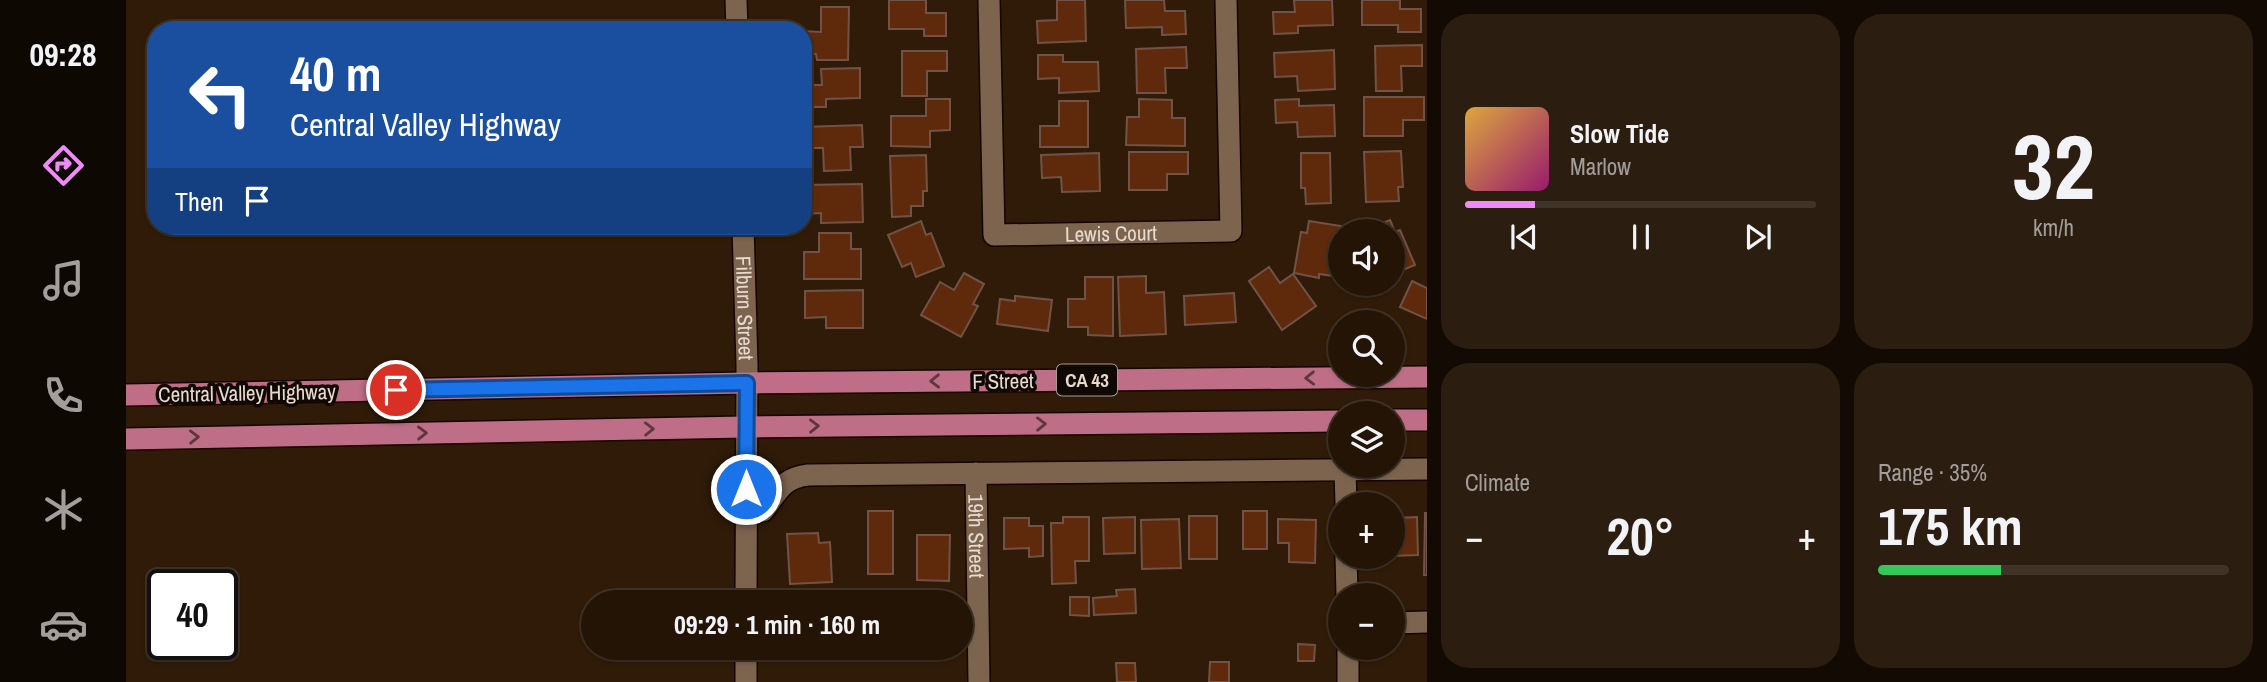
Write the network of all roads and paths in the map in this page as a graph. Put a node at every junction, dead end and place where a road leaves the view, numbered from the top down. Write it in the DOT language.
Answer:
graph roads {
  1 [pos="736,0"];
  2 [pos="989,0"];
  3 [pos="1226,0"];
  4 [pos="737,21"];
  5 [pos="743,235"];
  6 [pos="1427,377"];
  7 [pos="747,383"];
  8 [pos="126,395"];
  9 [pos="1427,420"];
  10 [pos="1328,421"];
  11 [pos="1405,421"];
  12 [pos="746,427"];
  13 [pos="126,439"];
  14 [pos="1405,469"];
  15 [pos="1427,469"];
  16 [pos="1328,470"];
  17 [pos="976,473"];
  18 [pos="746,512"];
  19 [pos="746,590"];
  20 [pos="1427,622"];
  21 [pos="1405,623"];
  22 [pos="746,660"];
  23 [pos="1348,660"];
  24 [pos="746,682"];
  25 [pos="979,682"];
  26 [pos="1348,682"];
  1 -- 4 [label="street"];
  2 -- 3 [label="street, Lewis Court"];
  5 -- 7 [label="street, Filburn Street"];
  6 -- 7 [label="main road, F Street / CA 43, one-way"];
  7 -- 8 [label="main road, Central Valley Highway / CA 43"];
  7 -- 12 [label="street, Filburn Street"];
  9 -- 11 [label="main road"];
  12 -- 10 [label="main road, F Street / CA 43, one-way"];
  13 -- 12 [label="main road, Central Valley Highway / CA 43, one-way"];
  12 -- 18 [label="street, Filburn Street"];
  14 -- 15 [label="street"];
  16 -- 17 [label="street"];
  17 -- 18 [label="street"];
  17 -- 25 [label="street, 19th Street"];
  18 -- 19 [label="street, Filburn Street"];
  20 -- 21 [label="street"];
  22 -- 24 [label="street"];
  23 -- 26 [label="street"];
}
